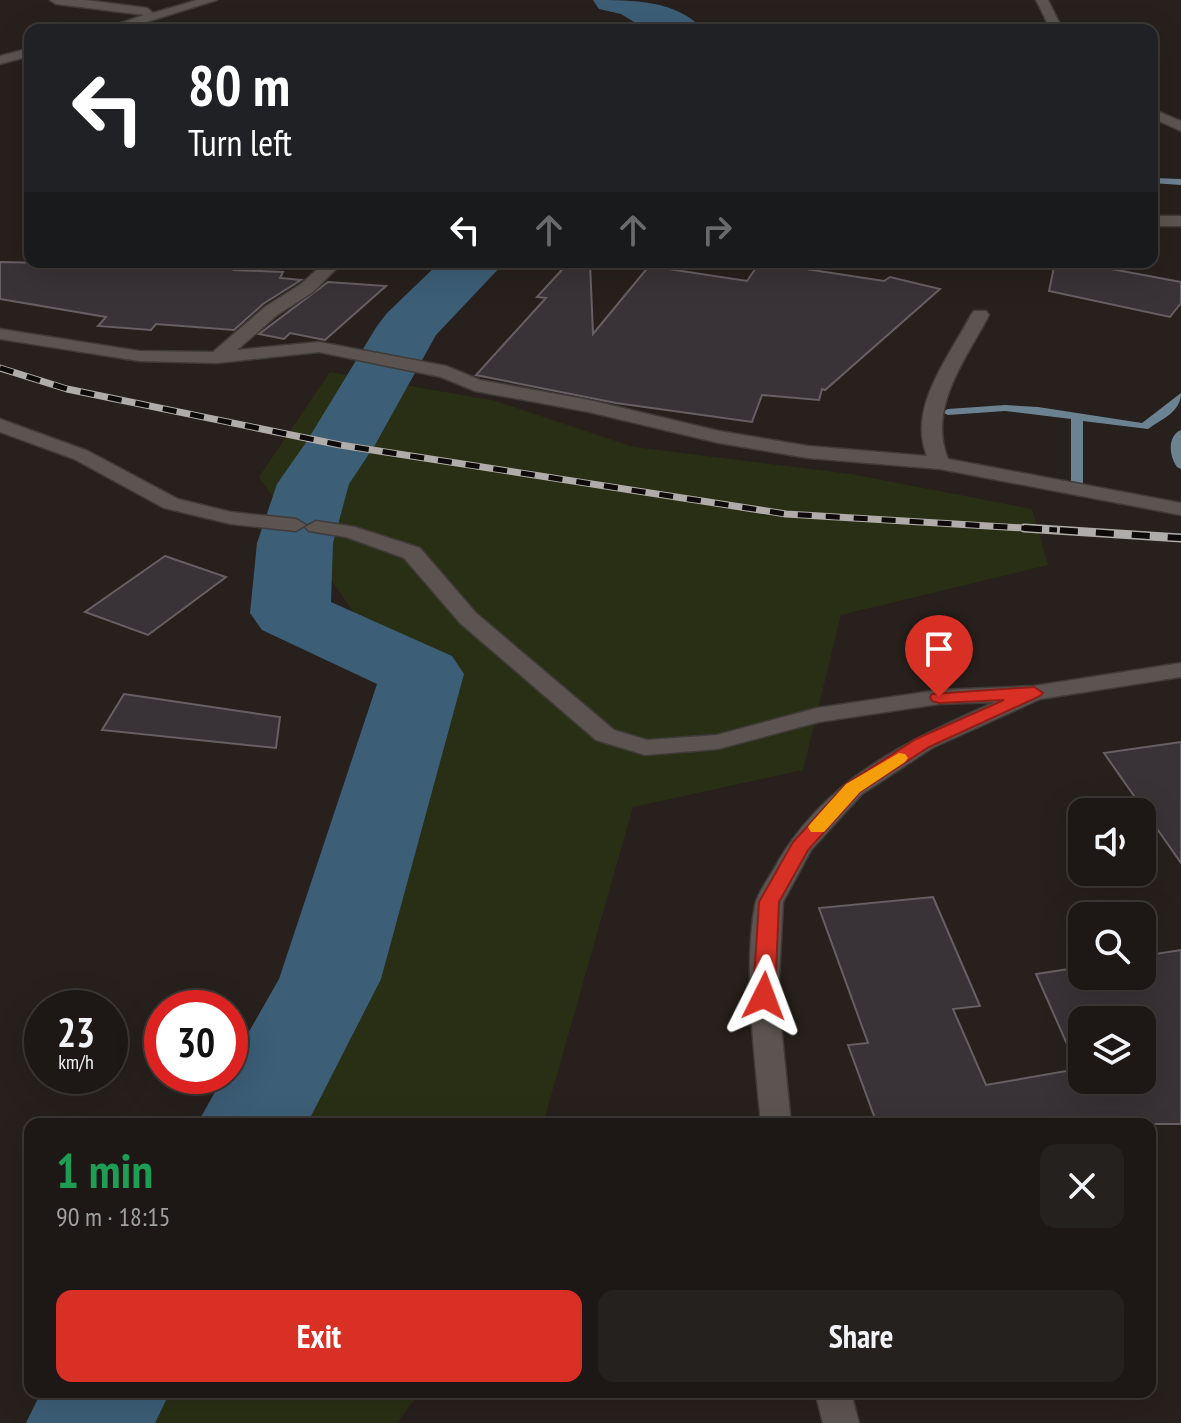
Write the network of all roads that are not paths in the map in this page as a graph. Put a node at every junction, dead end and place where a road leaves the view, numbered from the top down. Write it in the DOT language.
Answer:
graph roads {
  1 [pos="56,0"];
  2 [pos="211,0"];
  3 [pos="1042,0"];
  4 [pos="161,13"];
  5 [pos="126,24"];
  6 [pos="1054,24"];
  7 [pos="24,54"];
  8 [pos="0,60"];
  9 [pos="1158,116"];
  10 [pos="1181,127"];
  11 [pos="1158,221"];
  12 [pos="1181,221"];
  13 [pos="329,268"];
  14 [pos="980,315"];
  15 [pos="0,334"];
  16 [pos="217,358"];
  17 [pos="0,425"];
  18 [pos="940,463"];
  19 [pos="1181,509"];
  20 [pos="1181,670"];
  21 [pos="1034,693"];
  22 [pos="775,1118"];
  23 [pos="835,1398"];
  24 [pos="841,1423"];
  1 -- 4 [label="street"];
  2 -- 4 [label="street"];
  3 -- 6 [label="street"];
  4 -- 5 [label="street"];
  7 -- 8 [label="street"];
  9 -- 10 [label="street"];
  11 -- 12 [label="street"];
  13 -- 16 [label="street"];
  14 -- 18 [label="street"];
  15 -- 16 [label="street"];
  16 -- 18 [label="street"];
  17 -- 21 [label="street"];
  18 -- 19 [label="street"];
  20 -- 21 [label="street"];
  21 -- 22 [label="street"];
  23 -- 24 [label="street"];
}
